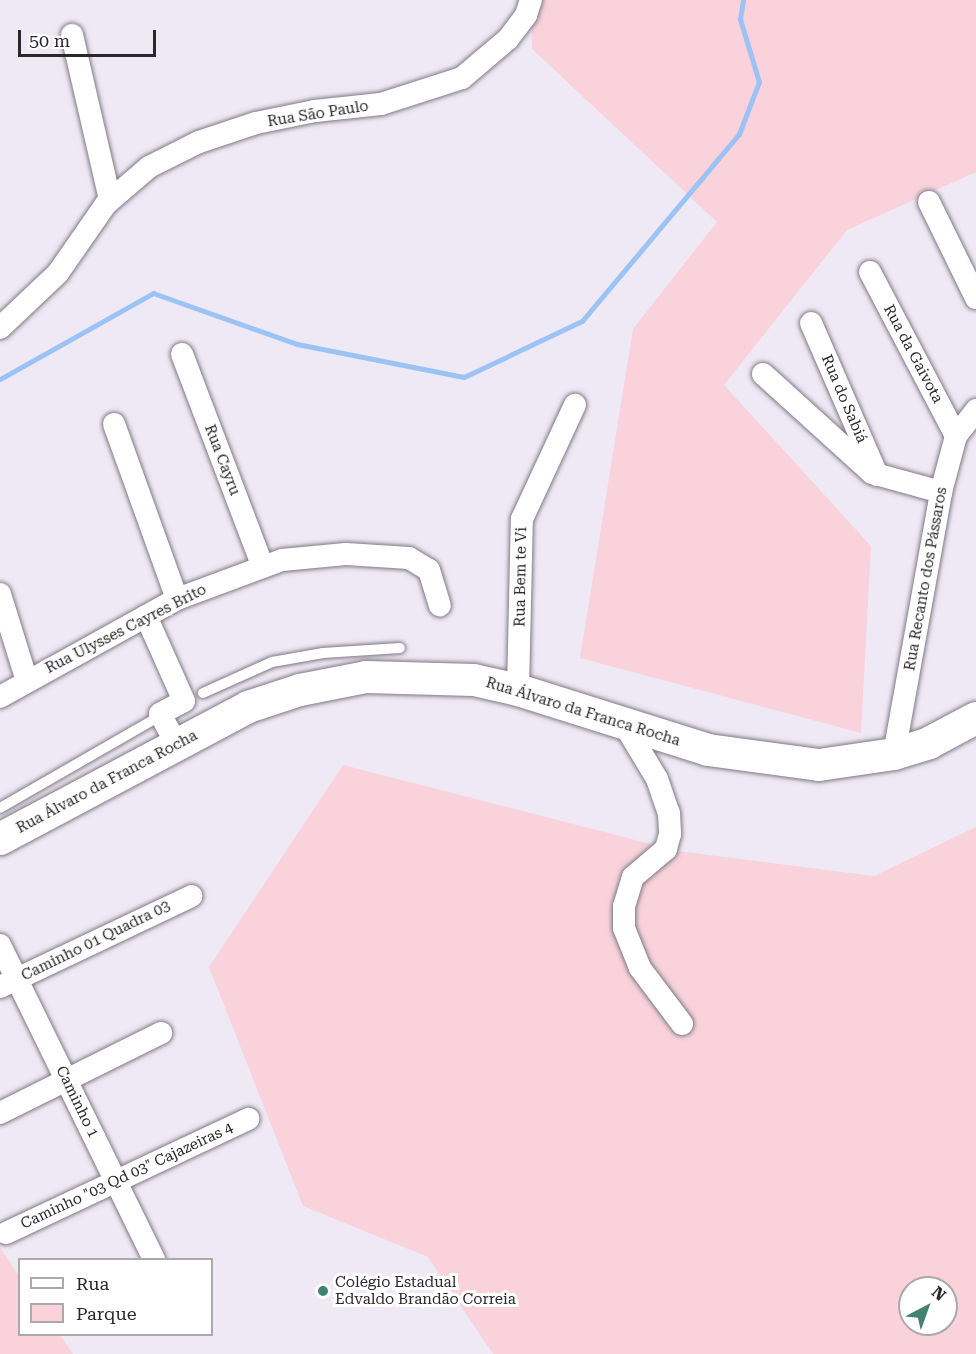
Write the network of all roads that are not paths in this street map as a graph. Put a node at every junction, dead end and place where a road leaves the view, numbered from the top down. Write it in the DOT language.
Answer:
graph roads {
  1 [pos="531,0"];
  2 [pos="72,35"];
  3 [pos="110,200"];
  4 [pos="929,202"];
  5 [pos="870,272"];
  6 [pos="976,298"];
  7 [pos="811,323"];
  8 [pos="0,328"];
  9 [pos="182,354"];
  10 [pos="763,374"];
  11 [pos="575,405"];
  12 [pos="976,411"];
  13 [pos="114,424"];
  14 [pos="956,436"];
  15 [pos="877,475"];
  16 [pos="941,492"];
  17 [pos="262,565"];
  18 [pos="0,594"];
  19 [pos="177,599"];
  20 [pos="440,605"];
  21 [pos="146,616"];
  22 [pos="400,648"];
  23 [pos="27,681"];
  24 [pos="518,690"];
  25 [pos="0,697"];
  26 [pos="194,697"];
  27 [pos="156,717"];
  28 [pos="976,718"];
  29 [pos="624,724"];
  30 [pos="177,745"];
  31 [pos="894,754"];
  32 [pos="0,808"];
  33 [pos="0,839"];
  34 [pos="192,896"];
  35 [pos="0,945"];
  36 [pos="8,983"];
  37 [pos="682,1024"];
  38 [pos="161,1033"];
  39 [pos="66,1080"];
  40 [pos="0,1113"];
  41 [pos="248,1119"];
  42 [pos="117,1183"];
  43 [pos="6,1233"];
  44 [pos="153,1258"];
  1 -- 3 [label="street, Rua São Paulo"];
  2 -- 3 [label="street"];
  3 -- 8 [label="street, Rua São Paulo"];
  4 -- 6 [label="street"];
  5 -- 14 [label="street, Rua da Gaivota"];
  7 -- 15 [label="street, Rua do Sabiá"];
  9 -- 17 [label="street, Rua Cayru"];
  10 -- 15 [label="street"];
  11 -- 24 [label="street, Rua Bem te Vi"];
  12 -- 14 [label="street, Rua Recanto dos Pássaros"];
  13 -- 19 [label="street"];
  14 -- 16 [label="street, Rua Recanto dos Pássaros"];
  15 -- 16 [label="street"];
  16 -- 31 [label="street, Rua Recanto dos Pássaros"];
  17 -- 19 [label="street, Rua Ulysses Cayres Brito"];
  17 -- 20 [label="street, Rua Ulysses Cayres Brito"];
  18 -- 23 [label="street"];
  19 -- 21 [label="street, Rua Ulysses Cayres Brito"];
  21 -- 23 [label="street, Rua Ulysses Cayres Brito"];
  21 -- 26 [label="street"];
  22 -- 26 [label="lane"];
  23 -- 25 [label="street, Rua Ulysses Cayres Brito"];
  24 -- 29 [label="main road, Rua Álvaro da Franca Rocha"];
  24 -- 30 [label="main road, Rua Álvaro da Franca Rocha"];
  26 -- 27 [label="street"];
  27 -- 30 [label="street"];
  27 -- 32 [label="lane"];
  28 -- 31 [label="main road, Rua Álvaro da Franca Rocha"];
  29 -- 31 [label="main road, Rua Álvaro da Franca Rocha"];
  29 -- 37 [label="street"];
  30 -- 33 [label="main road, Rua Álvaro da Franca Rocha"];
  34 -- 36 [label="street, Caminho 01 Quadra 03"];
  35 -- 36 [label="street, Caminho 1"];
  36 -- 39 [label="street, Caminho 1"];
  38 -- 39 [label="street"];
  39 -- 40 [label="street"];
  39 -- 42 [label="street, Caminho 1"];
  41 -- 42 [label="street, Caminho \"03 Qd 03\" Cajazeiras 4"];
  42 -- 43 [label="street, Caminho \"03 Qd 03\" Cajazeiras 4"];
  42 -- 44 [label="street, Caminho 1"];
}
